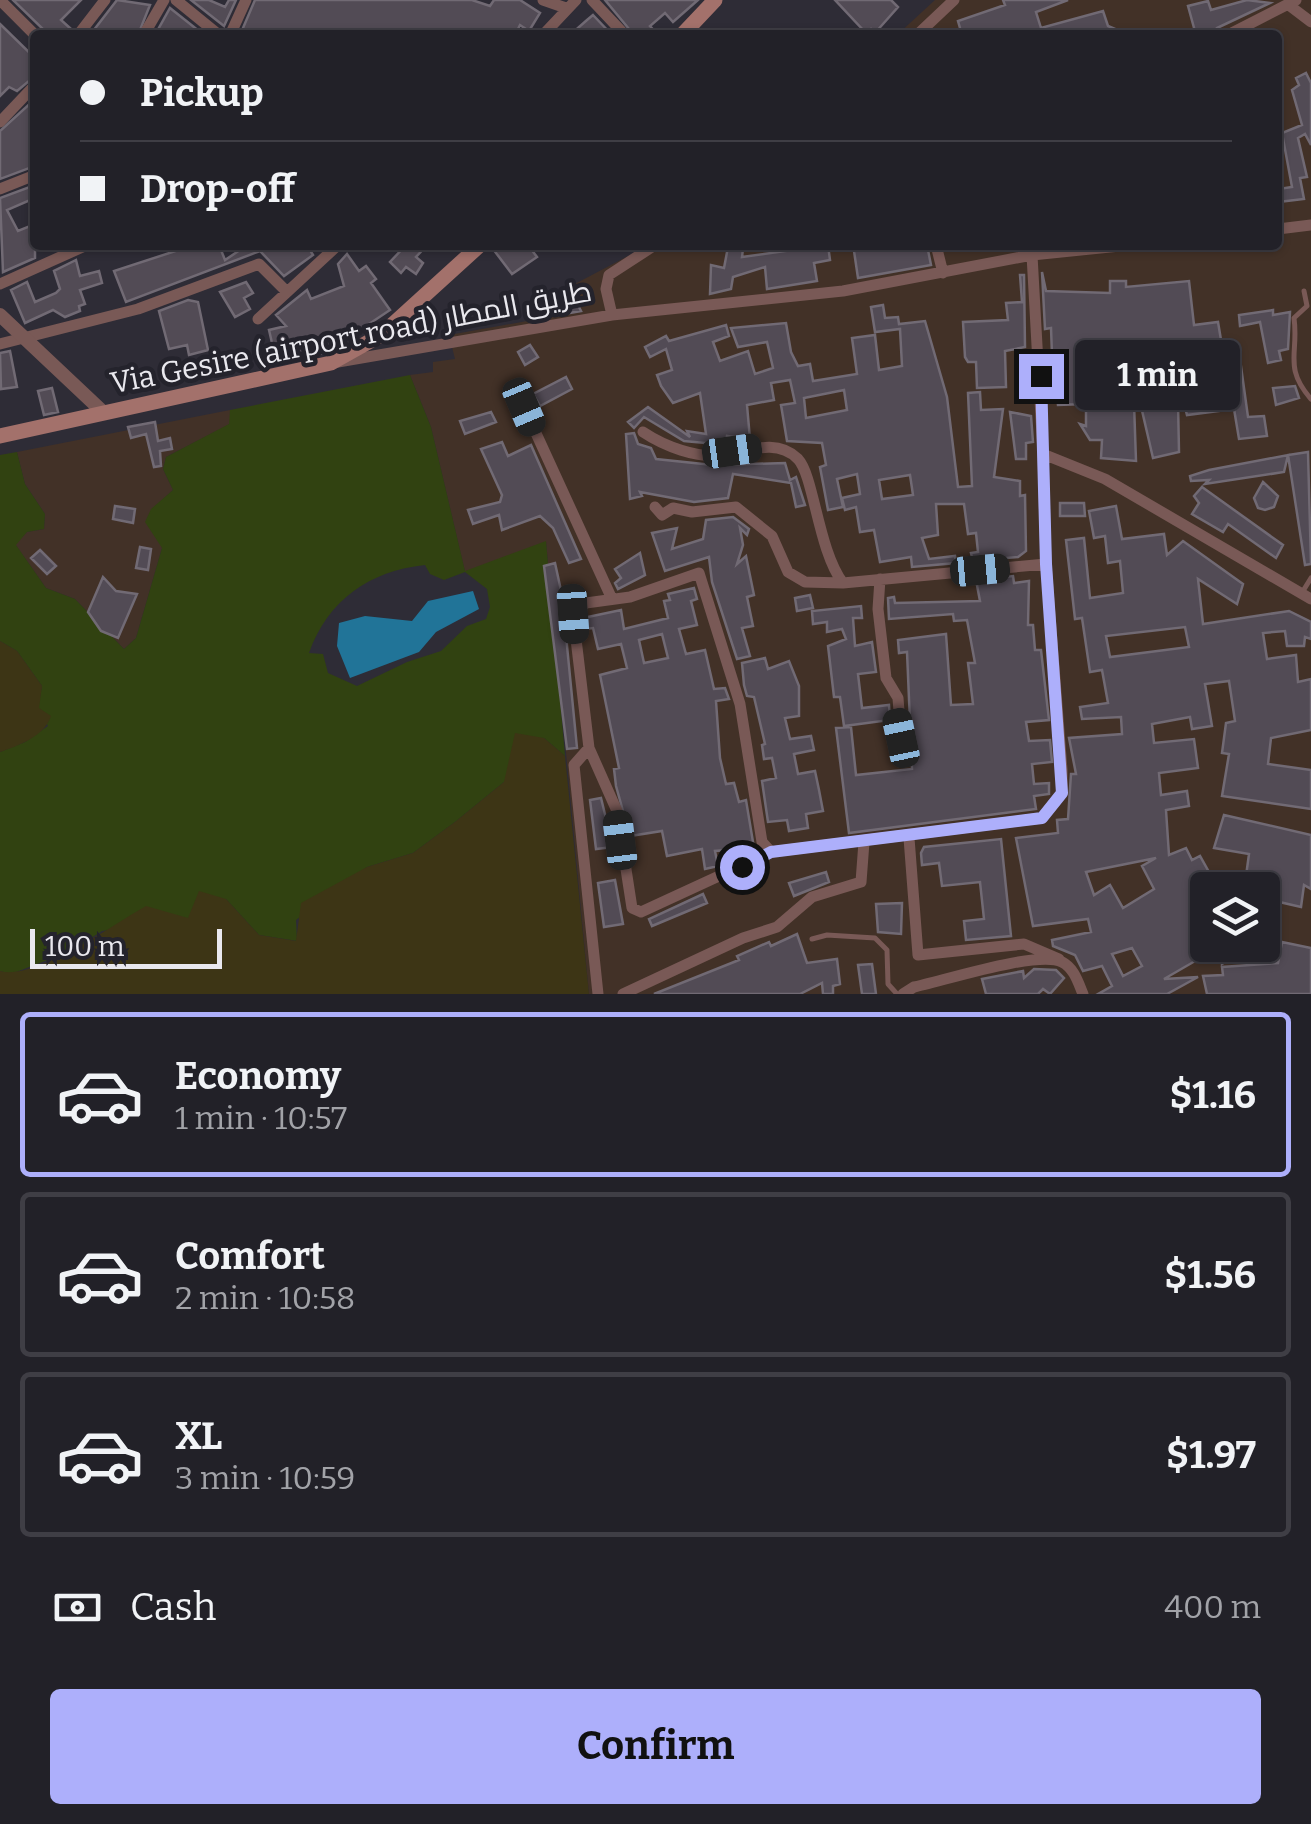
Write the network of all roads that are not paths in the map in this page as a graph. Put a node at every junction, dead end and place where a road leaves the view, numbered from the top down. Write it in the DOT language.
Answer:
graph roads {
  1 [pos="0,0"];
  2 [pos="105,0"];
  3 [pos="164,0"];
  4 [pos="176,0"];
  5 [pos="246,0"];
  6 [pos="543,0"];
  7 [pos="592,0"];
  8 [pos="715,0"];
  9 [pos="954,0"];
  10 [pos="1293,3"];
  11 [pos="571,4"];
  12 [pos="1311,22"];
  13 [pos="30,30"];
  14 [pos="82,30"];
  15 [pos="147,30"];
  16 [pos="214,30"];
  17 [pos="232,30"];
  18 [pos="548,30"];
  19 [pos="620,30"];
  20 [pos="687,30"];
  21 [pos="923,30"];
  22 [pos="1238,30"];
  23 [pos="30,90"];
  24 [pos="0,122"];
  25 [pos="30,177"];
  26 [pos="0,188"];
  27 [pos="1311,226"];
  28 [pos="1282,229"];
  29 [pos="73,250"];
  30 [pos="333,250"];
  31 [pos="474,250"];
  32 [pos="648,250"];
  33 [pos="937,250"];
  34 [pos="1081,250"];
  35 [pos="1032,255"];
  36 [pos="942,273"];
  37 [pos="0,284"];
  38 [pos="1304,291"];
  39 [pos="287,292"];
  40 [pos="612,315"];
  41 [pos="0,316"];
  42 [pos="258,320"];
  43 [pos="24,338"];
  44 [pos="0,344"];
  45 [pos="331,363"];
  46 [pos="1311,398"];
  47 [pos="524,407"];
  48 [pos="104,413"];
  49 [pos="642,432"];
  50 [pos="0,436"];
  51 [pos="1043,454"];
  52 [pos="654,506"];
  53 [pos="1046,564"];
  54 [pos="1311,578"];
  55 [pos="880,580"];
  56 [pos="843,583"];
  57 [pos="1306,596"];
  58 [pos="612,599"];
  59 [pos="901,738"];
  60 [pos="589,748"];
  61 [pos="908,838"];
  62 [pos="864,842"];
  63 [pos="771,852"];
  64 [pos="812,939"];
  65 [pos="1059,959"];
  66 [pos="598,994"];
  67 [pos="623,994"];
  68 [pos="900,994"];
  69 [pos="1083,994"];
  1 -- 13 [label="street"];
  2 -- 14 [label="street"];
  3 -- 15 [label="street"];
  4 -- 16 [label="street"];
  5 -- 17 [label="street"];
  6 -- 11 [label="street"];
  7 -- 19 [label="street"];
  8 -- 20 [label="main road"];
  9 -- 21 [label="street"];
  10 -- 12 [label="street"];
  10 -- 22 [label="street"];
  11 -- 18 [label="street"];
  23 -- 24 [label="street"];
  25 -- 26 [label="street"];
  27 -- 28 [label="street"];
  29 -- 37 [label="street"];
  30 -- 39 [label="street"];
  31 -- 45 [label="main road"];
  32 -- 40 [label="street"];
  33 -- 36 [label="street"];
  34 -- 35 [label="street, Via Gesire (airport road) طريق المطار"];
  35 -- 36 [label="street, Via Gesire (airport road) طريق المطار"];
  35 -- 51 [label="street"];
  36 -- 40 [label="street, Via Gesire (airport road) طريق المطار"];
  38 -- 46 [label="lane"];
  39 -- 42 [label="street"];
  39 -- 43 [label="street"];
  40 -- 45 [label="street, Via Gesire (airport road) طريق المطار"];
  41 -- 43 [label="street"];
  43 -- 44 [label="street"];
  43 -- 48 [label="street"];
  45 -- 48 [label="main road, Via Gesire (airport road) طريق المطار"];
  47 -- 58 [label="street"];
  48 -- 50 [label="main road, Via Gesire (airport road) طريق المطار"];
  49 -- 56 [label="street"];
  51 -- 53 [label="street"];
  51 -- 57 [label="street"];
  52 -- 56 [label="street"];
  53 -- 55 [label="street"];
  53 -- 61 [label="street"];
  54 -- 57 [label="lane"];
  55 -- 56 [label="street"];
  55 -- 59 [label="street"];
  58 -- 60 [label="street"];
  58 -- 63 [label="street"];
  60 -- 63 [label="street"];
  60 -- 66 [label="street"];
  61 -- 62 [label="street"];
  61 -- 65 [label="street"];
  62 -- 63 [label="street"];
  62 -- 67 [label="street"];
  64 -- 68 [label="lane"];
  65 -- 68 [label="street"];
  65 -- 69 [label="street"];
}
